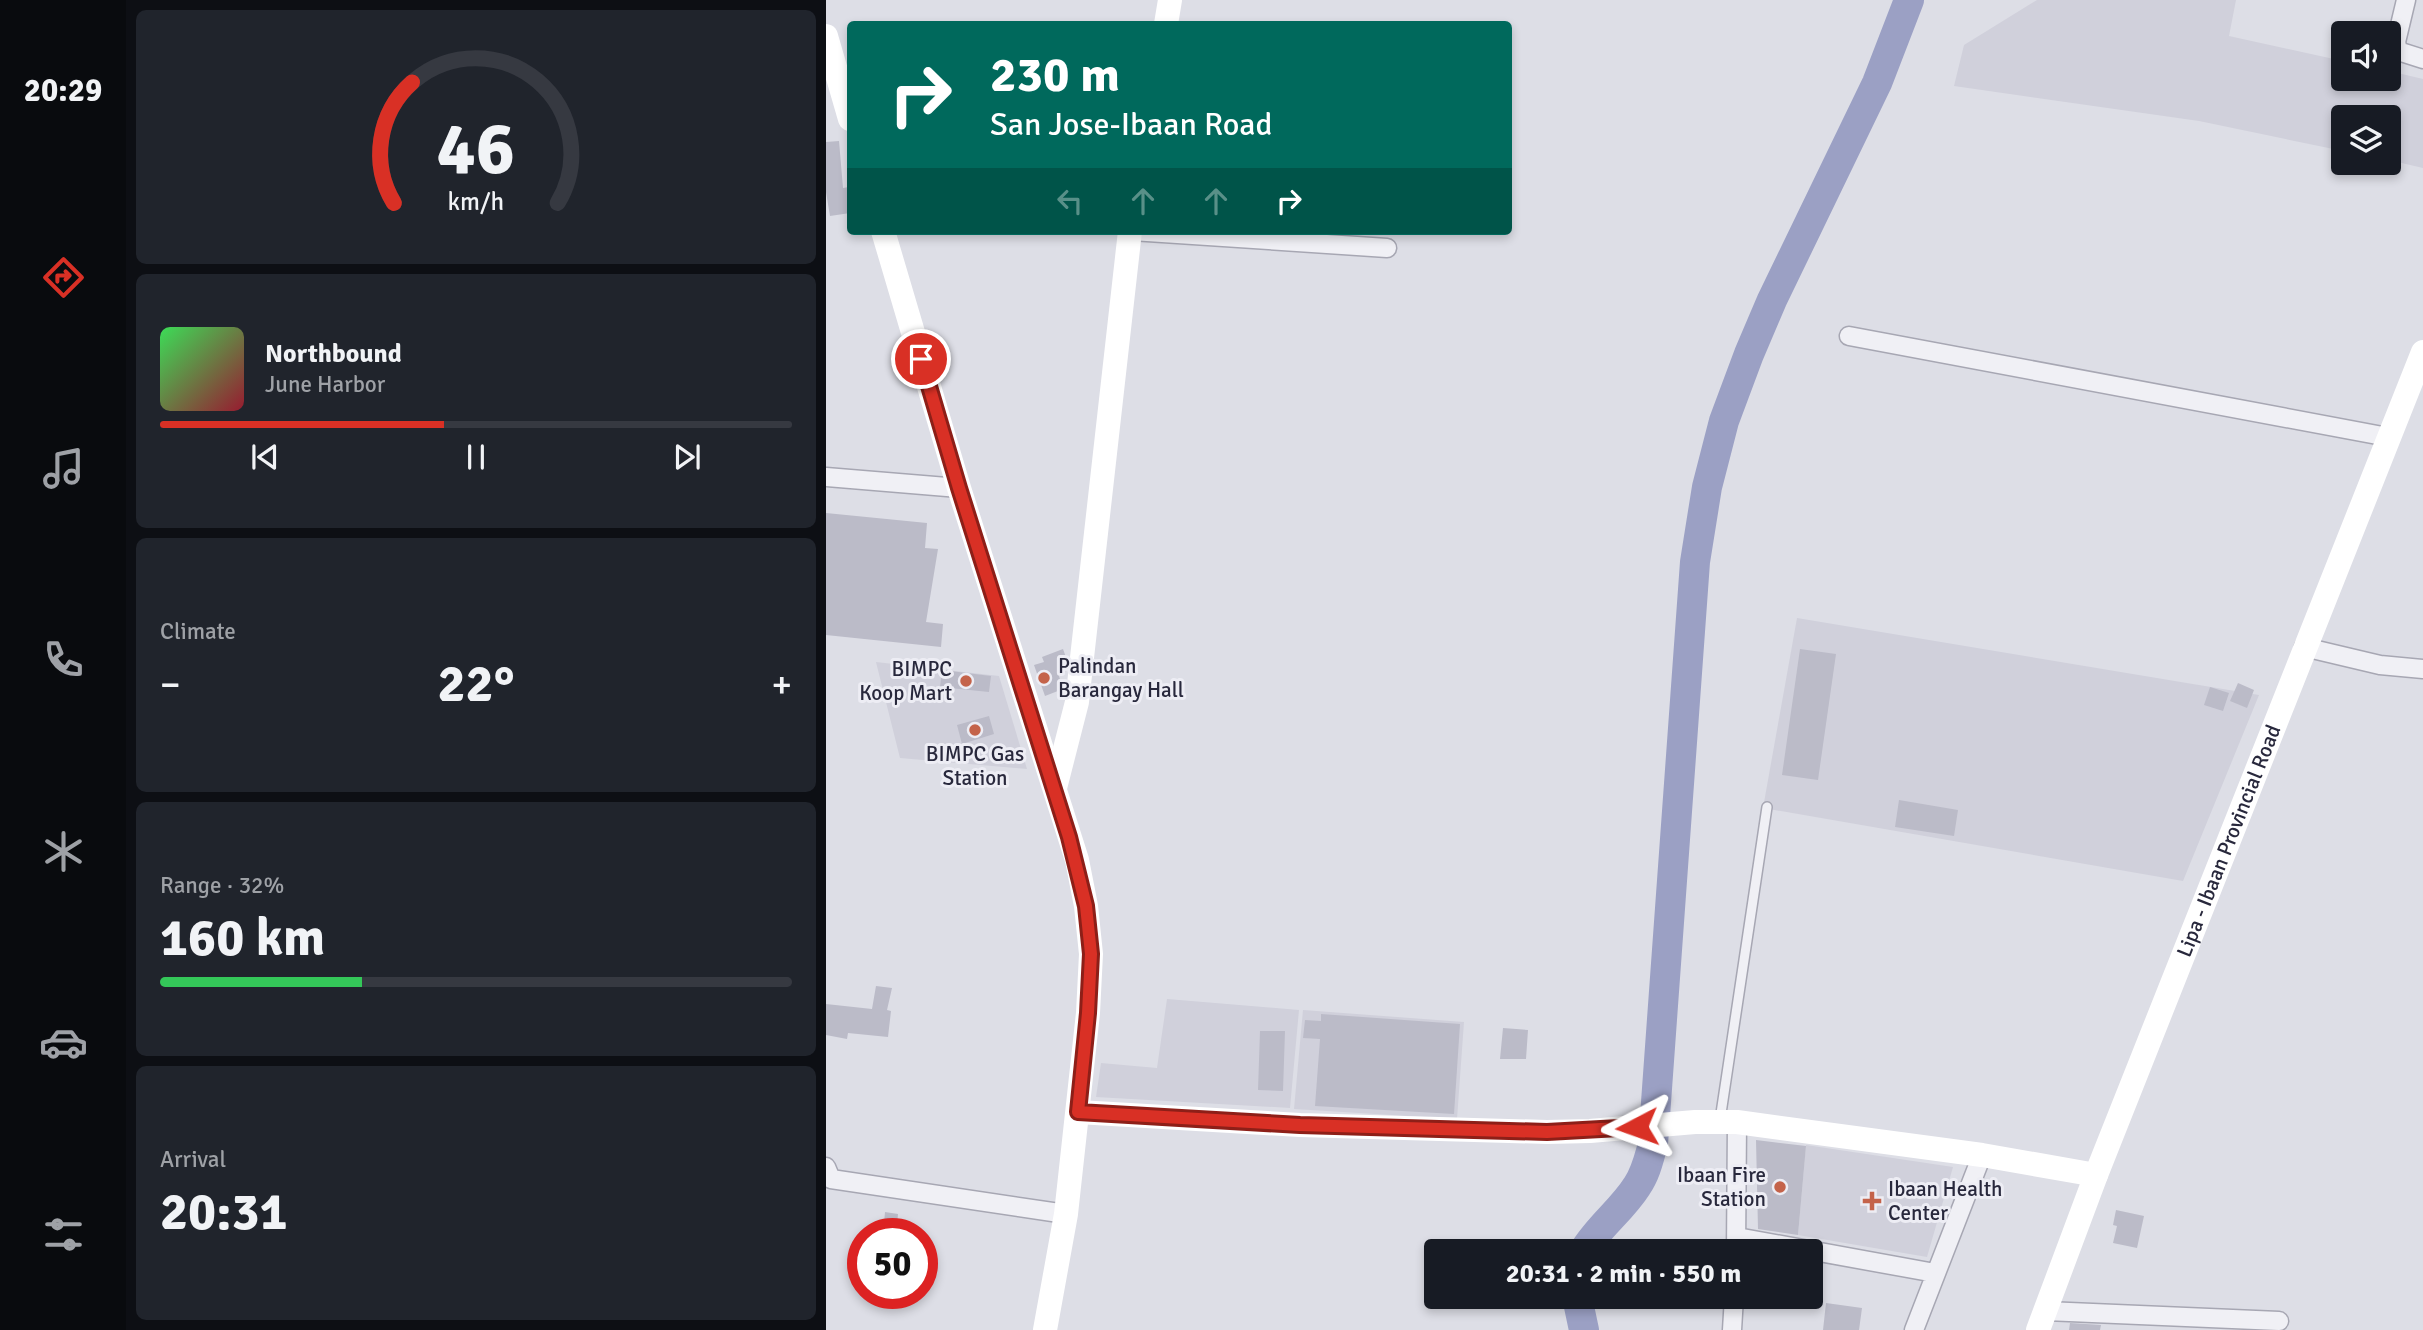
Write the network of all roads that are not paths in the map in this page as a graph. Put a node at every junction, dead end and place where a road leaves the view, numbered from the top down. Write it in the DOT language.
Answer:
graph roads {
  1 [pos="1170,0"];
  2 [pos="2406,0"];
  3 [pos="1166,21"];
  4 [pos="826,36"];
  5 [pos="2423,59"];
  6 [pos="847,109"];
  7 [pos="884,235"];
  8 [pos="1131,235"];
  9 [pos="1191,235"];
  10 [pos="1387,248"];
  11 [pos="1849,336"];
  12 [pos="2423,352"];
  13 [pos="2388,437"];
  14 [pos="826,477"];
  15 [pos="959,488"];
  16 [pos="2304,647"];
  17 [pos="2423,669"];
  18 [pos="1055,789"];
  19 [pos="1767,807"];
  20 [pos="1078,1112"];
  21 [pos="1728,1122"];
  22 [pos="1982,1156"];
  23 [pos="826,1167"];
  24 [pos="2096,1175"];
  25 [pos="1066,1214"];
  26 [pos="1737,1239"];
  27 [pos="1823,1257"];
  28 [pos="1935,1273"];
  29 [pos="1733,1309"];
  30 [pos="2042,1320"];
  31 [pos="2279,1321"];
  32 [pos="1045,1330"];
  33 [pos="1732,1330"];
  34 [pos="1914,1330"];
  1 -- 3 [label="main road"];
  2 -- 5 [label="street"];
  4 -- 6 [label="main road"];
  7 -- 15 [label="main road"];
  8 -- 18 [label="main road"];
  9 -- 10 [label="street"];
  11 -- 13 [label="street"];
  12 -- 13 [label="main road, Lipa - Ibaan Provincial Road"];
  13 -- 16 [label="main road, Lipa - Ibaan Provincial Road"];
  14 -- 15 [label="street"];
  15 -- 18 [label="main road"];
  16 -- 17 [label="street"];
  16 -- 24 [label="main road, Lipa - Ibaan Provincial Road"];
  18 -- 20 [label="main road"];
  19 -- 21 [label="lane"];
  20 -- 21 [label="main road"];
  20 -- 25 [label="main road"];
  21 -- 22 [label="main road"];
  21 -- 26 [label="street"];
  22 -- 24 [label="main road"];
  22 -- 28 [label="street"];
  23 -- 25 [label="street"];
  24 -- 30 [label="main road, Lipa - Ibaan Provincial Road"];
  25 -- 32 [label="main road"];
  27 -- 28 [label="street"];
  28 -- 34 [label="street"];
  29 -- 33 [label="street"];
  30 -- 31 [label="street"];
}
